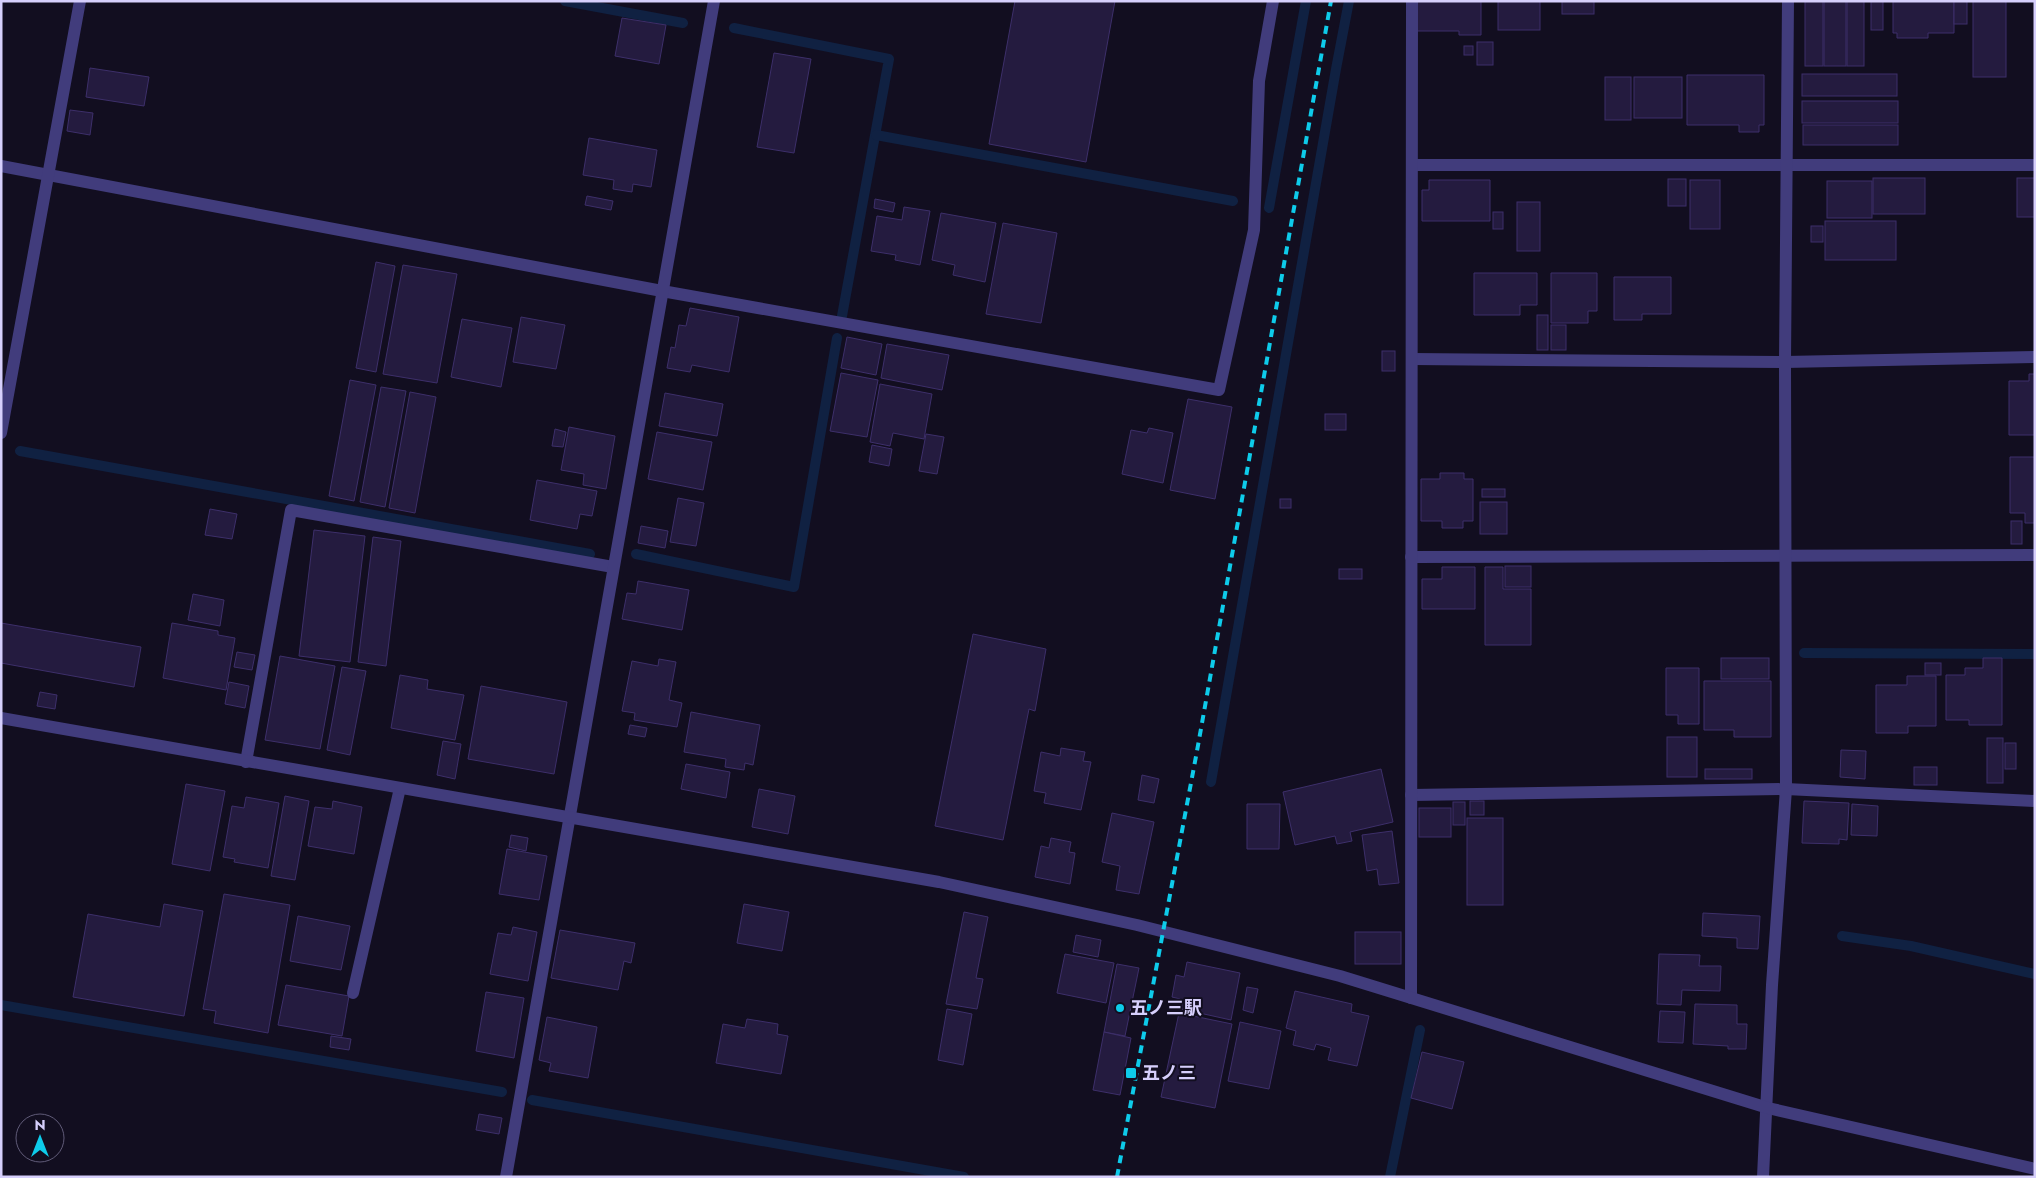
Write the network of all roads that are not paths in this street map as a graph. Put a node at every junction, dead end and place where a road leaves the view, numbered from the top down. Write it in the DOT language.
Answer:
graph roads {
  1 [pos="80,1"];
  2 [pos="714,1"];
  3 [pos="1273,1"];
  4 [pos="1412,1"];
  5 [pos="1788,1"];
  6 [pos="1786,165"];
  7 [pos="2035,165"];
  8 [pos="1,166"];
  9 [pos="1412,166"];
  10 [pos="48,175"];
  11 [pos="662,291"];
  12 [pos="2035,357"];
  13 [pos="1412,359"];
  14 [pos="1785,362"];
  15 [pos="1,433"];
  16 [pos="2035,555"];
  17 [pos="1786,556"];
  18 [pos="1411,557"];
  19 [pos="613,567"];
  20 [pos="1,718"];
  21 [pos="246,762"];
  22 [pos="400,788"];
  23 [pos="1786,789"];
  24 [pos="1411,795"];
  25 [pos="2035,801"];
  26 [pos="569,818"];
  27 [pos="353,993"];
  28 [pos="1411,998"];
  29 [pos="1768,1108"];
  30 [pos="2035,1169"];
  31 [pos="506,1177"];
  32 [pos="1763,1177"];
  1 -- 10 [label="street"];
  2 -- 11 [label="street"];
  3 -- 11 [label="street"];
  4 -- 9 [label="street"];
  5 -- 6 [label="street"];
  6 -- 7 [label="street"];
  6 -- 9 [label="street"];
  6 -- 14 [label="street"];
  8 -- 10 [label="street"];
  9 -- 13 [label="street"];
  10 -- 11 [label="street"];
  10 -- 15 [label="street"];
  11 -- 19 [label="street"];
  12 -- 14 [label="street"];
  13 -- 14 [label="street"];
  13 -- 18 [label="street"];
  14 -- 17 [label="street"];
  16 -- 17 [label="street"];
  17 -- 18 [label="street"];
  17 -- 23 [label="street"];
  18 -- 24 [label="street"];
  19 -- 21 [label="street"];
  19 -- 26 [label="street"];
  20 -- 21 [label="street"];
  21 -- 22 [label="street"];
  22 -- 26 [label="street"];
  22 -- 27 [label="street"];
  23 -- 24 [label="street"];
  23 -- 25 [label="street"];
  23 -- 29 [label="street"];
  24 -- 28 [label="street"];
  26 -- 28 [label="street"];
  26 -- 31 [label="street"];
  28 -- 29 [label="street"];
  29 -- 30 [label="street"];
  29 -- 32 [label="street"];
}
